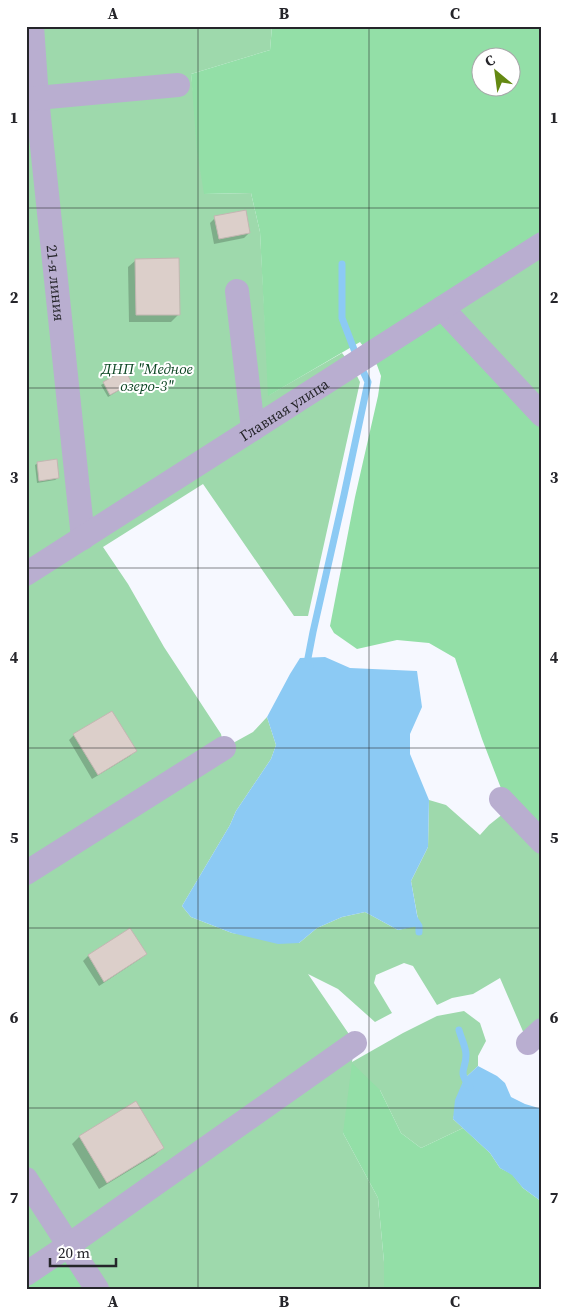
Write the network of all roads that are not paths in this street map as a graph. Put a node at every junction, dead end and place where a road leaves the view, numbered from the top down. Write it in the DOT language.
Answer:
graph roads {
  1 [pos="32,26"];
  2 [pos="178,85"];
  3 [pos="31,99"];
  4 [pos="542,244"];
  5 [pos="237,291"];
  6 [pos="442,308"];
  7 [pos="542,415"];
  8 [pos="253,429"];
  9 [pos="83,538"];
  10 [pos="26,574"];
  11 [pos="224,748"];
  12 [pos="501,799"];
  13 [pos="542,842"];
  14 [pos="26,873"];
  15 [pos="355,1043"];
  16 [pos="26,1179"];
  17 [pos="69,1245"];
  18 [pos="26,1274"];
  19 [pos="97,1289"];
  1 -- 3 [label="street, 21-я линия"];
  2 -- 3 [label="street"];
  3 -- 9 [label="street, 21-я линия"];
  4 -- 6 [label="street, Главная улица"];
  5 -- 8 [label="street"];
  6 -- 7 [label="street"];
  6 -- 8 [label="street, Главная улица"];
  8 -- 9 [label="street, Главная улица"];
  9 -- 10 [label="street, Главная улица"];
  11 -- 14 [label="street"];
  12 -- 13 [label="street"];
  15 -- 17 [label="street"];
  16 -- 17 [label="street"];
  17 -- 18 [label="street"];
  17 -- 19 [label="street"];
}
